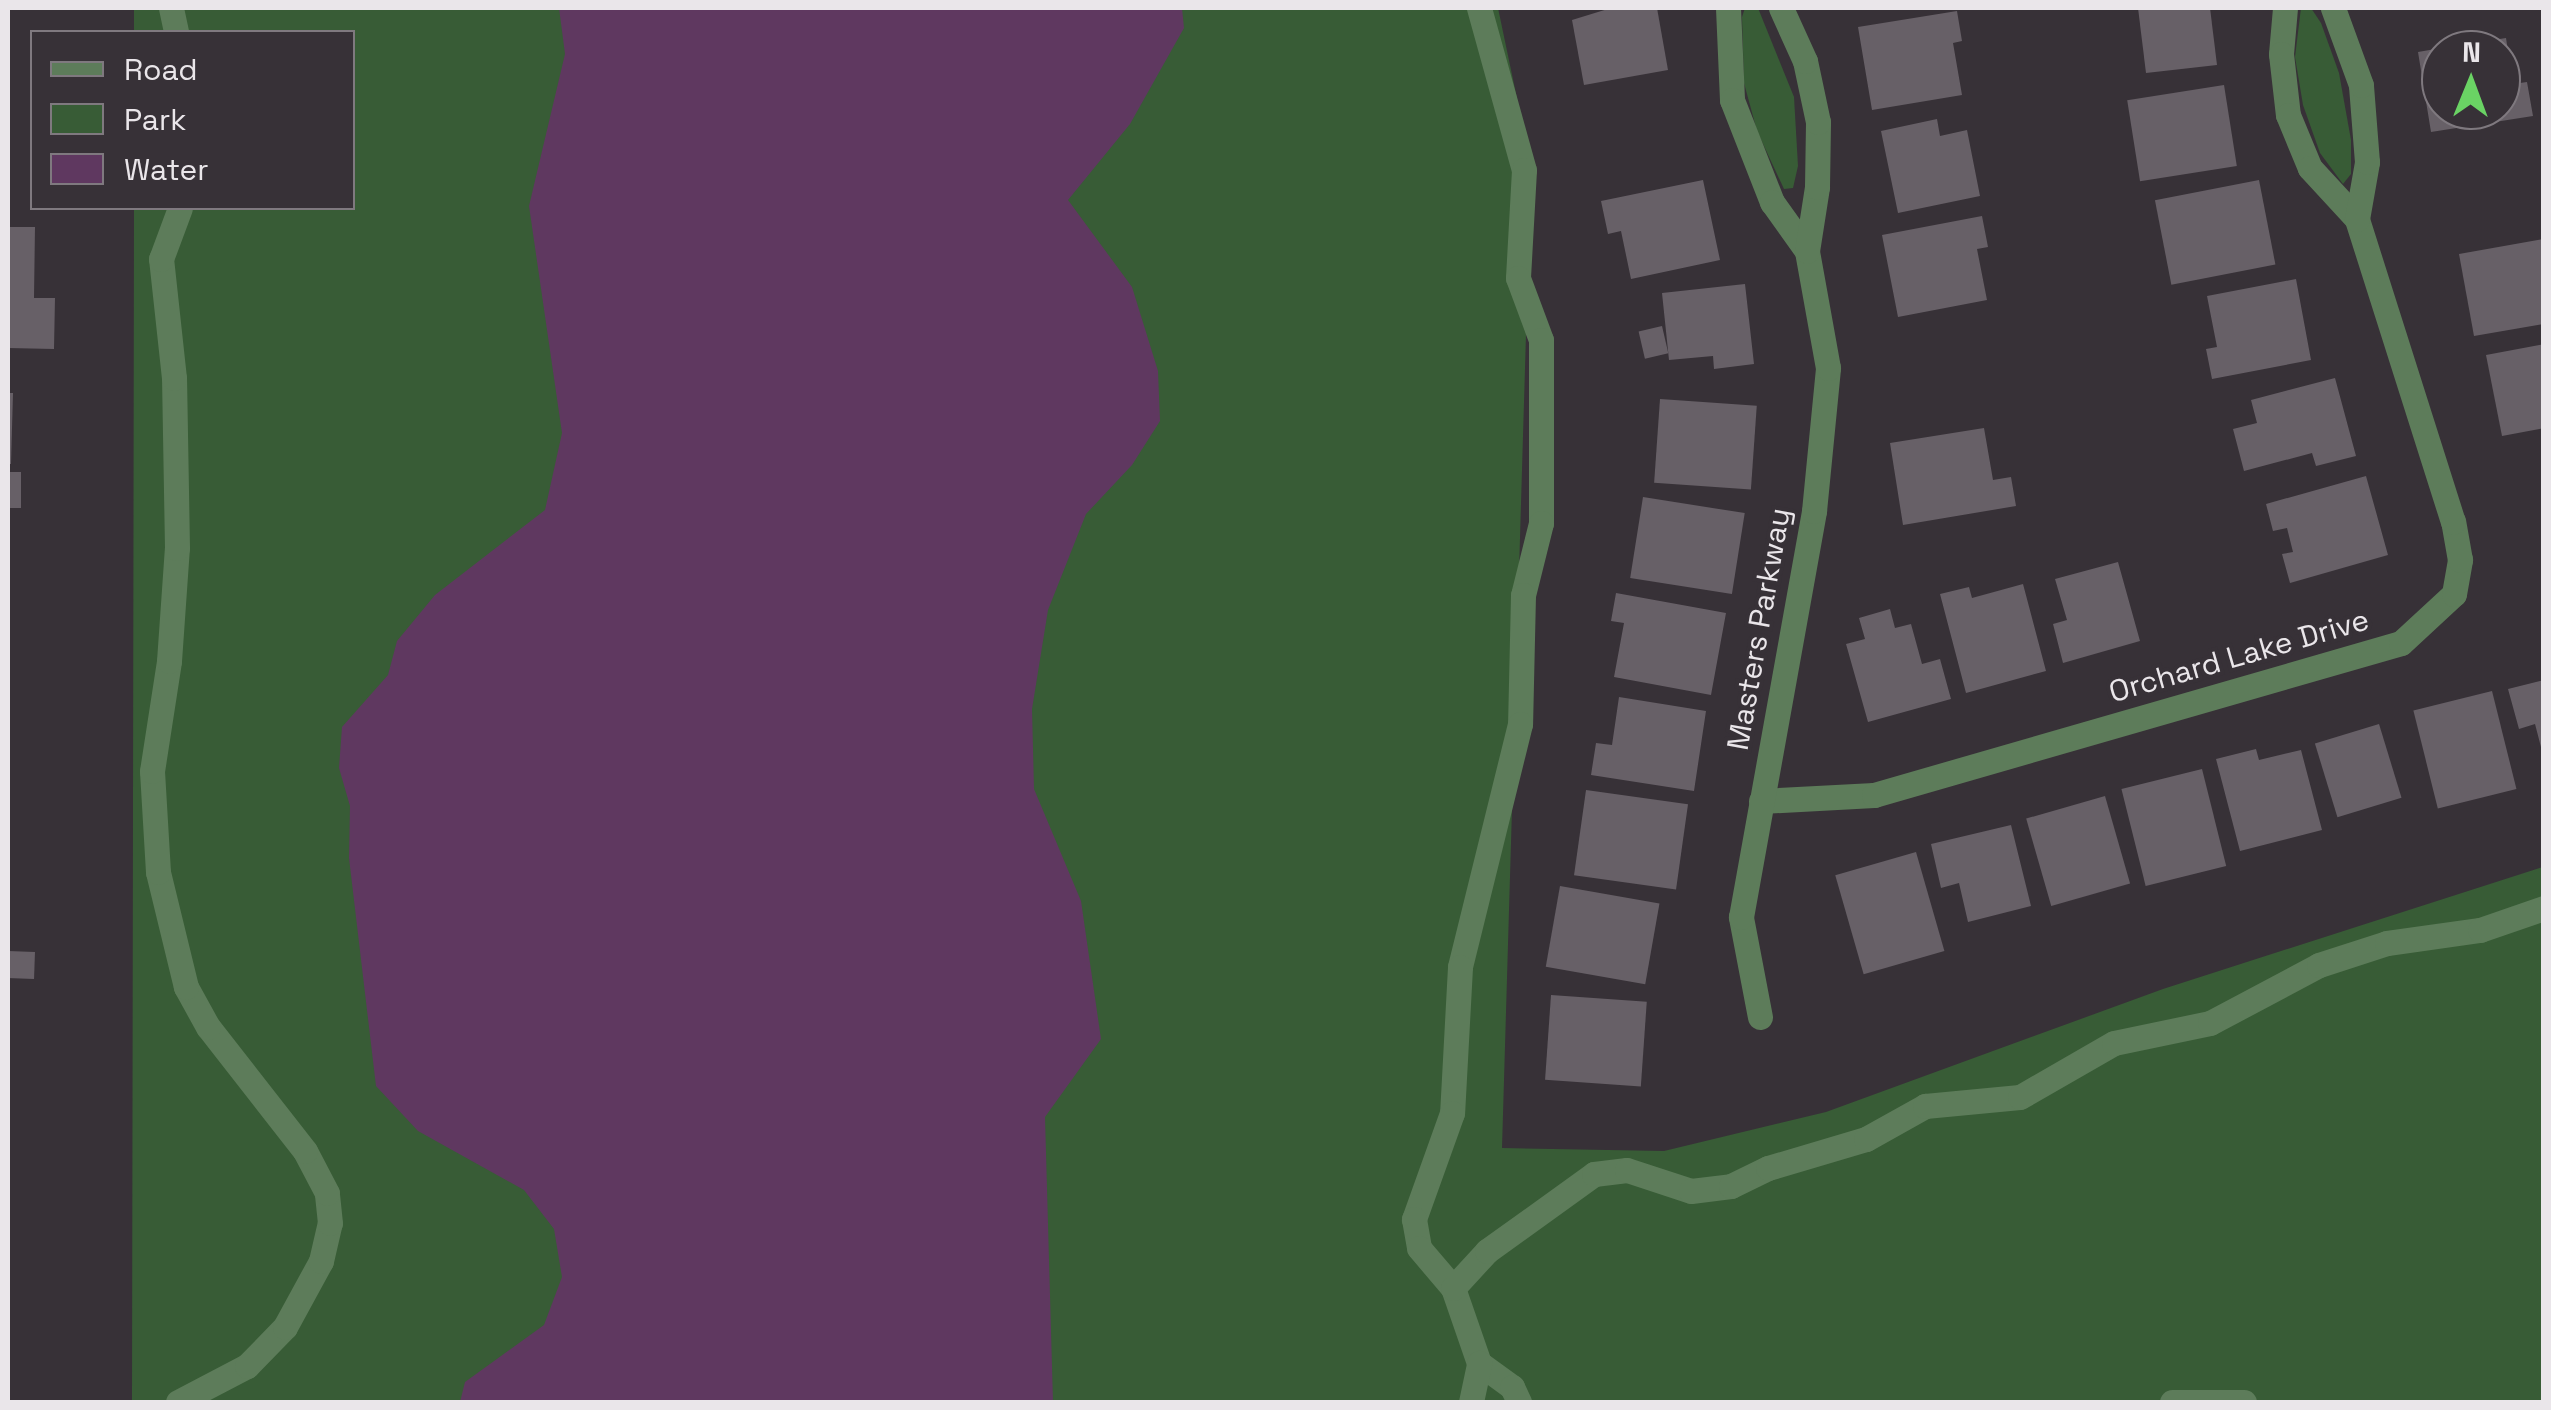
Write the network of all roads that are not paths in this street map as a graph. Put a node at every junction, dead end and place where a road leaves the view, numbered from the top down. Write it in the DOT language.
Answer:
graph roads {
  1 [pos="1480,8"];
  2 [pos="1728,8"];
  3 [pos="1781,8"];
  4 [pos="2285,8"];
  5 [pos="2333,8"];
  6 [pos="179,210"];
  7 [pos="2358,219"];
  8 [pos="1807,251"];
  9 [pos="1761,801"];
  10 [pos="2544,908"];
  11 [pos="1760,1018"];
  12 [pos="1454,1288"];
  13 [pos="1479,1363"];
  14 [pos="178,1402"];
  15 [pos="1472,1402"];
  16 [pos="1519,1402"];
  17 [pos="2172,1402"];
  18 [pos="2244,1402"];
  1 -- 12 [label="street"];
  2 -- 8 [label="street, Masters Parkway"];
  3 -- 8 [label="street, Masters Parkway"];
  4 -- 7 [label="street, Orchard Lake Drive"];
  5 -- 7 [label="street, Orchard Lake Drive"];
  6 -- 14 [label="street"];
  7 -- 9 [label="street, Orchard Lake Drive"];
  8 -- 9 [label="street, Masters Parkway"];
  9 -- 11 [label="street, Masters Parkway"];
  10 -- 12 [label="street"];
  12 -- 13 [label="street"];
  13 -- 15 [label="street"];
  13 -- 16 [label="street"];
  17 -- 18 [label="street"];
}
